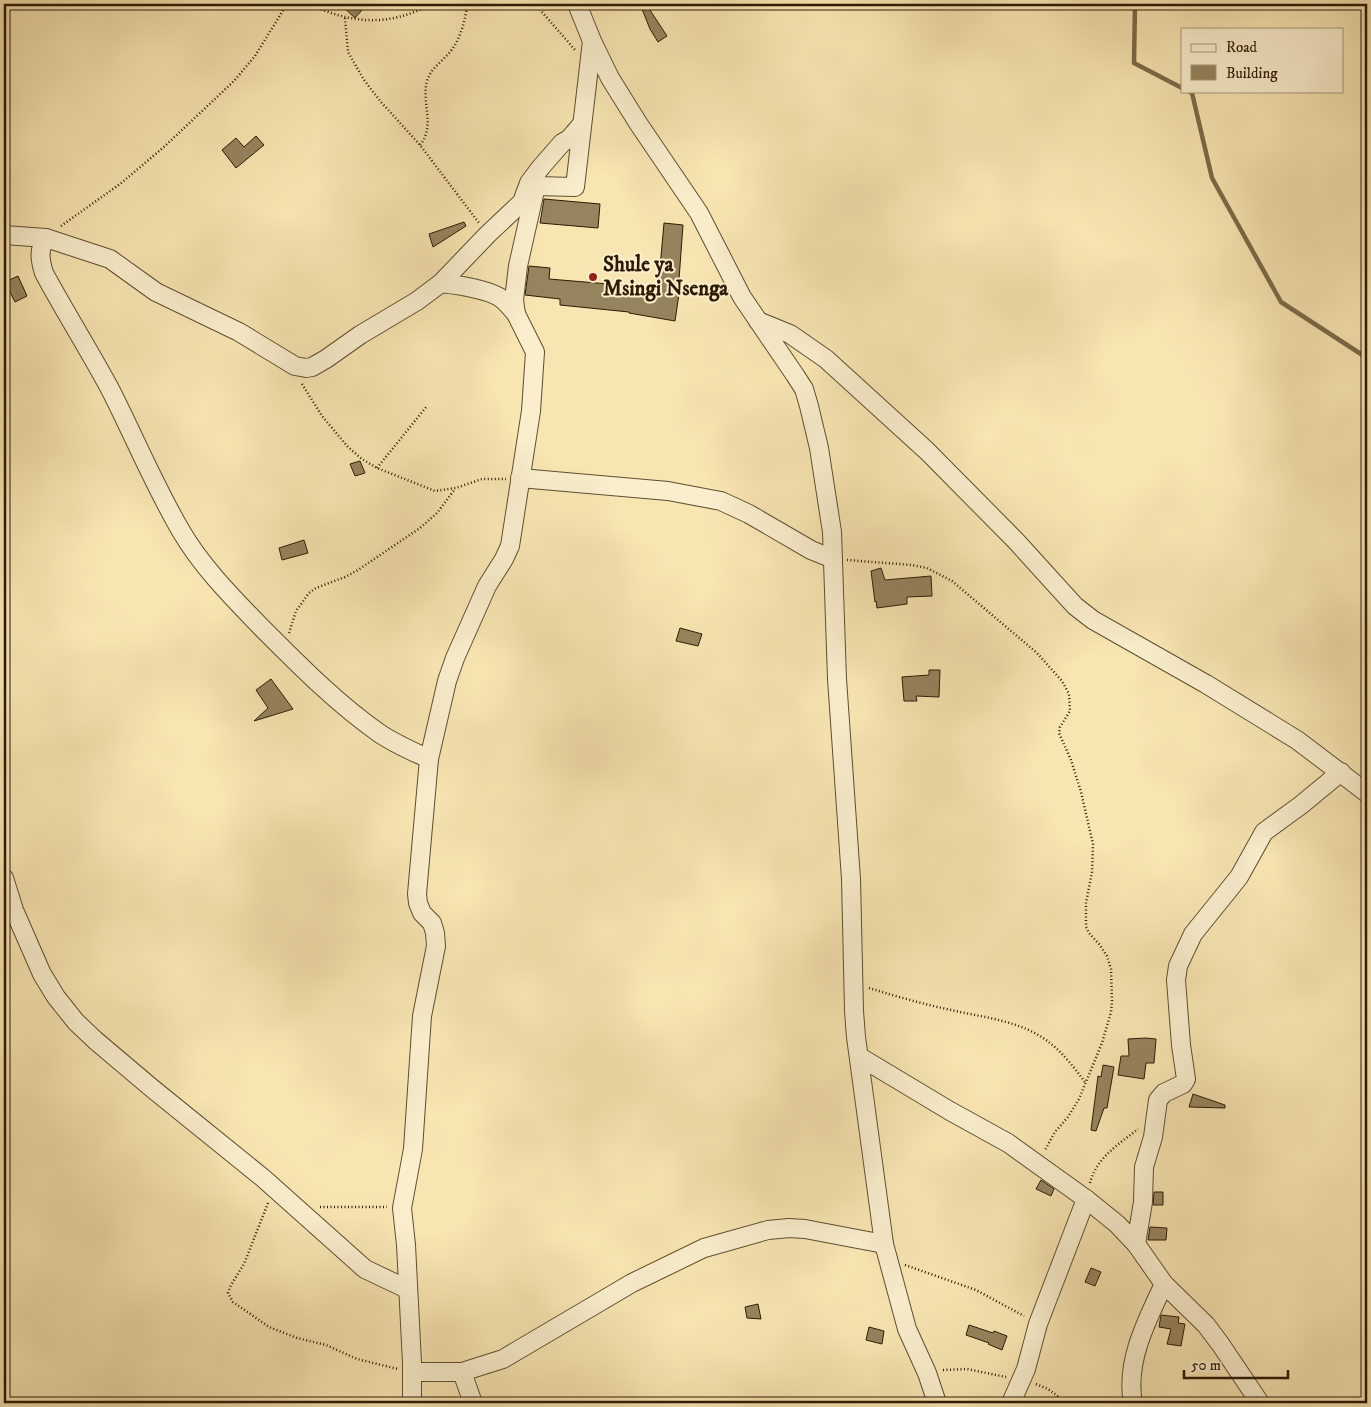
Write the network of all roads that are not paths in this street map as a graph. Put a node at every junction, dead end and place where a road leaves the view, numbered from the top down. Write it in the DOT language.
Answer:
graph roads {
  1 [pos="577,4"];
  2 [pos="592,41"];
  3 [pos="581,125"];
  4 [pos="4,235"];
  5 [pos="46,238"];
  6 [pos="441,283"];
  7 [pos="516,314"];
  8 [pos="756,320"];
  9 [pos="520,478"];
  10 [pos="834,559"];
  11 [pos="429,759"];
  12 [pos="1341,772"];
  13 [pos="1367,793"];
  14 [pos="4,878"];
  15 [pos="860,1057"];
  16 [pos="1086,1199"];
  17 [pos="1136,1244"];
  18 [pos="886,1252"];
  19 [pos="1164,1284"];
  20 [pos="407,1289"];
  21 [pos="412,1372"];
  22 [pos="462,1372"];
  23 [pos="412,1403"];
  24 [pos="473,1403"];
  25 [pos="937,1403"];
  26 [pos="1011,1403"];
  27 [pos="1133,1403"];
  28 [pos="1260,1403"];
  1 -- 2 [label="street"];
  2 -- 3 [label="street"];
  2 -- 8 [label="street"];
  3 -- 6 [label="street"];
  3 -- 7 [label="street"];
  4 -- 5 [label="street"];
  5 -- 6 [label="street"];
  5 -- 11 [label="street"];
  6 -- 7 [label="street"];
  7 -- 9 [label="street"];
  8 -- 10 [label="street"];
  8 -- 12 [label="street"];
  9 -- 10 [label="street"];
  9 -- 11 [label="street"];
  10 -- 15 [label="street"];
  11 -- 20 [label="street"];
  12 -- 13 [label="street"];
  12 -- 17 [label="street"];
  14 -- 20 [label="street"];
  15 -- 16 [label="street"];
  15 -- 18 [label="street"];
  16 -- 17 [label="street"];
  16 -- 26 [label="street"];
  17 -- 19 [label="street"];
  18 -- 22 [label="street"];
  18 -- 25 [label="street"];
  19 -- 27 [label="street"];
  19 -- 28 [label="street"];
  20 -- 21 [label="street"];
  21 -- 22 [label="street"];
  21 -- 23 [label="street"];
  22 -- 24 [label="street"];
}
